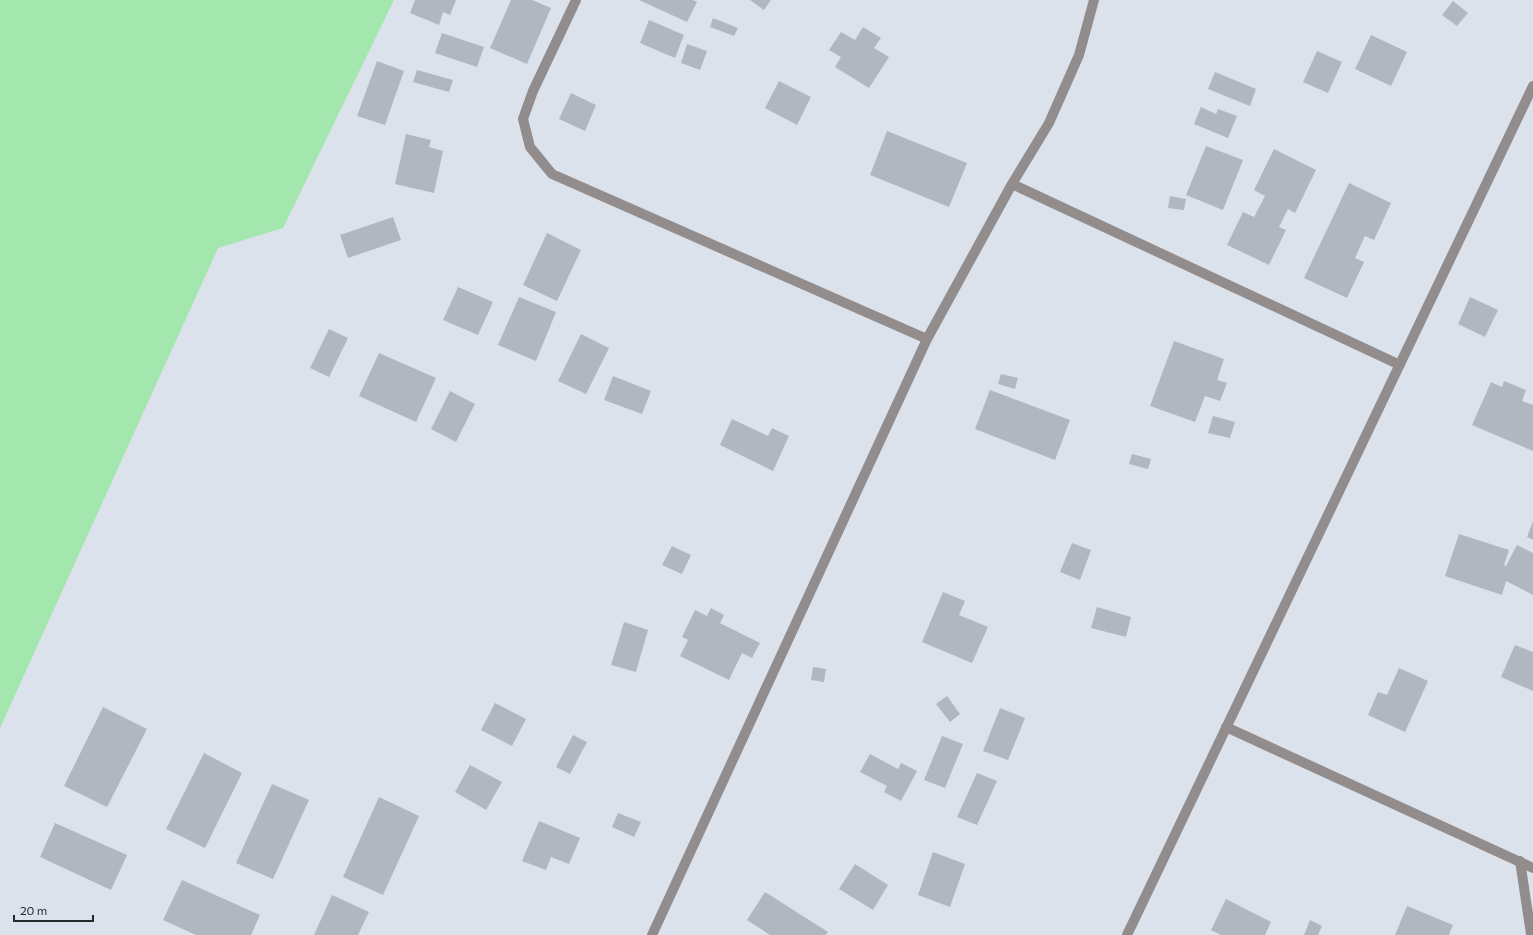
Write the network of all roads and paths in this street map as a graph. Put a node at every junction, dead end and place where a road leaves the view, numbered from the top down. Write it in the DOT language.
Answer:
graph roads {
  1 [pos="576,0"];
  2 [pos="1094,0"];
  3 [pos="1533,86"];
  4 [pos="1012,184"];
  5 [pos="927,339"];
  6 [pos="1400,366"];
  7 [pos="1226,727"];
  8 [pos="1520,861"];
  9 [pos="1533,868"];
  10 [pos="1531,934"];
  11 [pos="652,935"];
  12 [pos="1127,935"];
  1 -- 5 [label="street"];
  2 -- 4 [label="street"];
  3 -- 6 [label="street"];
  4 -- 5 [label="street"];
  4 -- 6 [label="street"];
  5 -- 11 [label="street"];
  6 -- 7 [label="street"];
  7 -- 8 [label="street"];
  7 -- 12 [label="street"];
  8 -- 9 [label="street"];
  8 -- 10 [label="street"];
}
